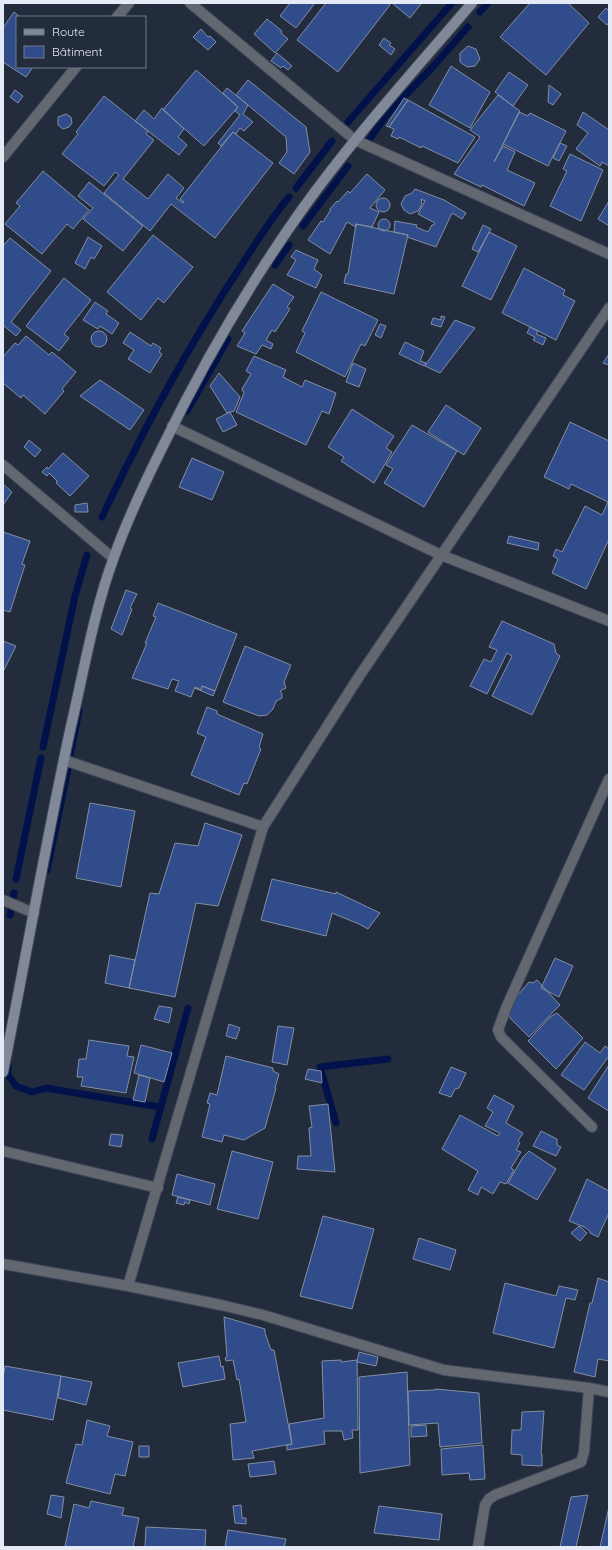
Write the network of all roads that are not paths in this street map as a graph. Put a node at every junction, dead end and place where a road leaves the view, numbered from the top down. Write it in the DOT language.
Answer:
graph roads {
  1 [pos="128,3"];
  2 [pos="190,3"];
  3 [pos="472,3"];
  4 [pos="118,16"];
  5 [pos="75,68"];
  6 [pos="355,140"];
  7 [pos="3,157"];
  8 [pos="609,254"];
  9 [pos="609,308"];
  10 [pos="172,426"];
  11 [pos="3,465"];
  12 [pos="441,555"];
  13 [pos="113,558"];
  14 [pos="609,621"];
  15 [pos="64,760"];
  16 [pos="609,779"];
  17 [pos="263,827"];
  18 [pos="3,900"];
  19 [pos="34,913"];
  20 [pos="3,1072"];
  21 [pos="592,1127"];
  22 [pos="3,1151"];
  23 [pos="158,1188"];
  24 [pos="3,1264"];
  25 [pos="128,1286"];
  26 [pos="590,1388"];
  27 [pos="609,1392"];
  28 [pos="478,1547"];
  1 -- 4 [label="street"];
  2 -- 6 [label="street"];
  3 -- 6 [label="main road"];
  5 -- 7 [label="street"];
  6 -- 8 [label="street"];
  6 -- 10 [label="main road"];
  9 -- 12 [label="street"];
  10 -- 12 [label="street"];
  10 -- 13 [label="main road"];
  11 -- 13 [label="street"];
  12 -- 14 [label="street"];
  12 -- 17 [label="street"];
  13 -- 15 [label="main road"];
  15 -- 17 [label="street"];
  15 -- 19 [label="main road"];
  16 -- 21 [label="street"];
  17 -- 23 [label="street"];
  18 -- 19 [label="street"];
  19 -- 20 [label="main road"];
  22 -- 23 [label="street"];
  23 -- 25 [label="street"];
  24 -- 25 [label="street"];
  25 -- 26 [label="street"];
  26 -- 27 [label="street"];
  26 -- 28 [label="street"];
}
